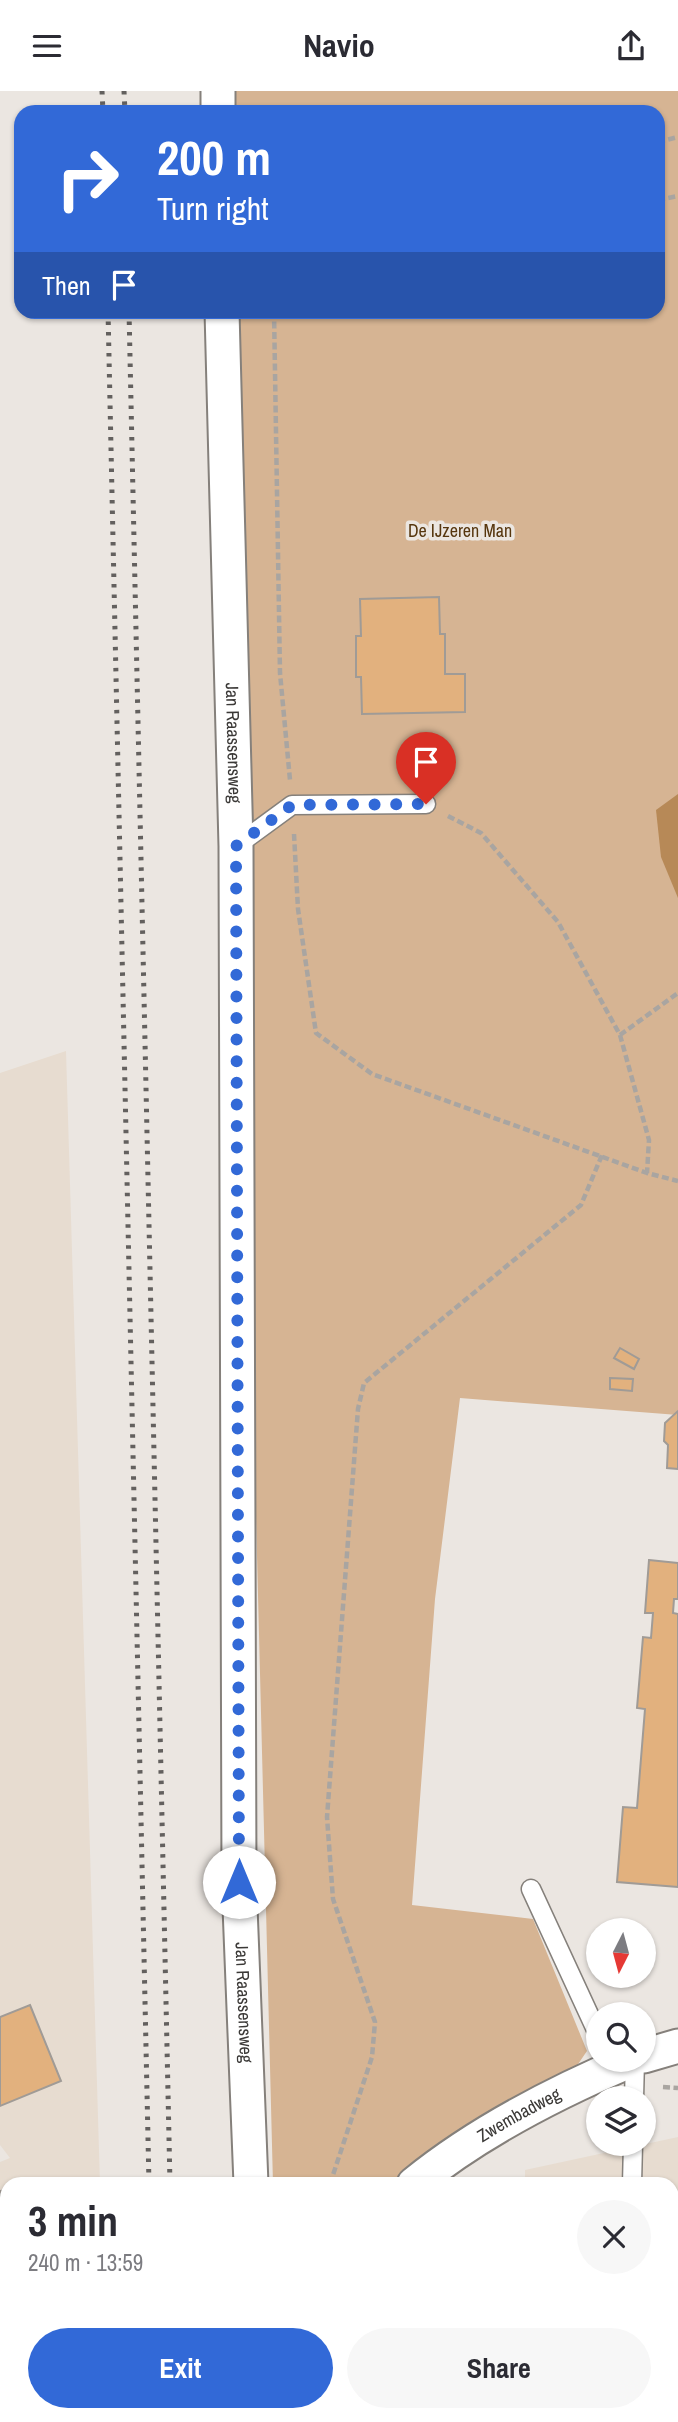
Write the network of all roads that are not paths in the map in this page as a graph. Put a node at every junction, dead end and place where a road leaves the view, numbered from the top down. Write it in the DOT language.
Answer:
graph roads {
  1 [pos="222,319"];
  2 [pos="426,804"];
  3 [pos="236,846"];
  4 [pos="531,1889"];
  5 [pos="586,2008"];
  6 [pos="678,2046"];
  7 [pos="656,2052"];
  8 [pos="604,2072"];
  9 [pos="633,2156"];
  10 [pos="251,2177"];
  11 [pos="424,2177"];
  12 [pos="632,2177"];
  1 -- 3 [label="street, Jan Raassensweg"];
  2 -- 3 [label="lane"];
  3 -- 10 [label="street, Jan Raassensweg"];
  4 -- 5 [label="lane"];
  6 -- 7 [label="street, Zwembadweg"];
  8 -- 11 [label="street, Zwembadweg"];
  9 -- 12 [label="lane"];
}
